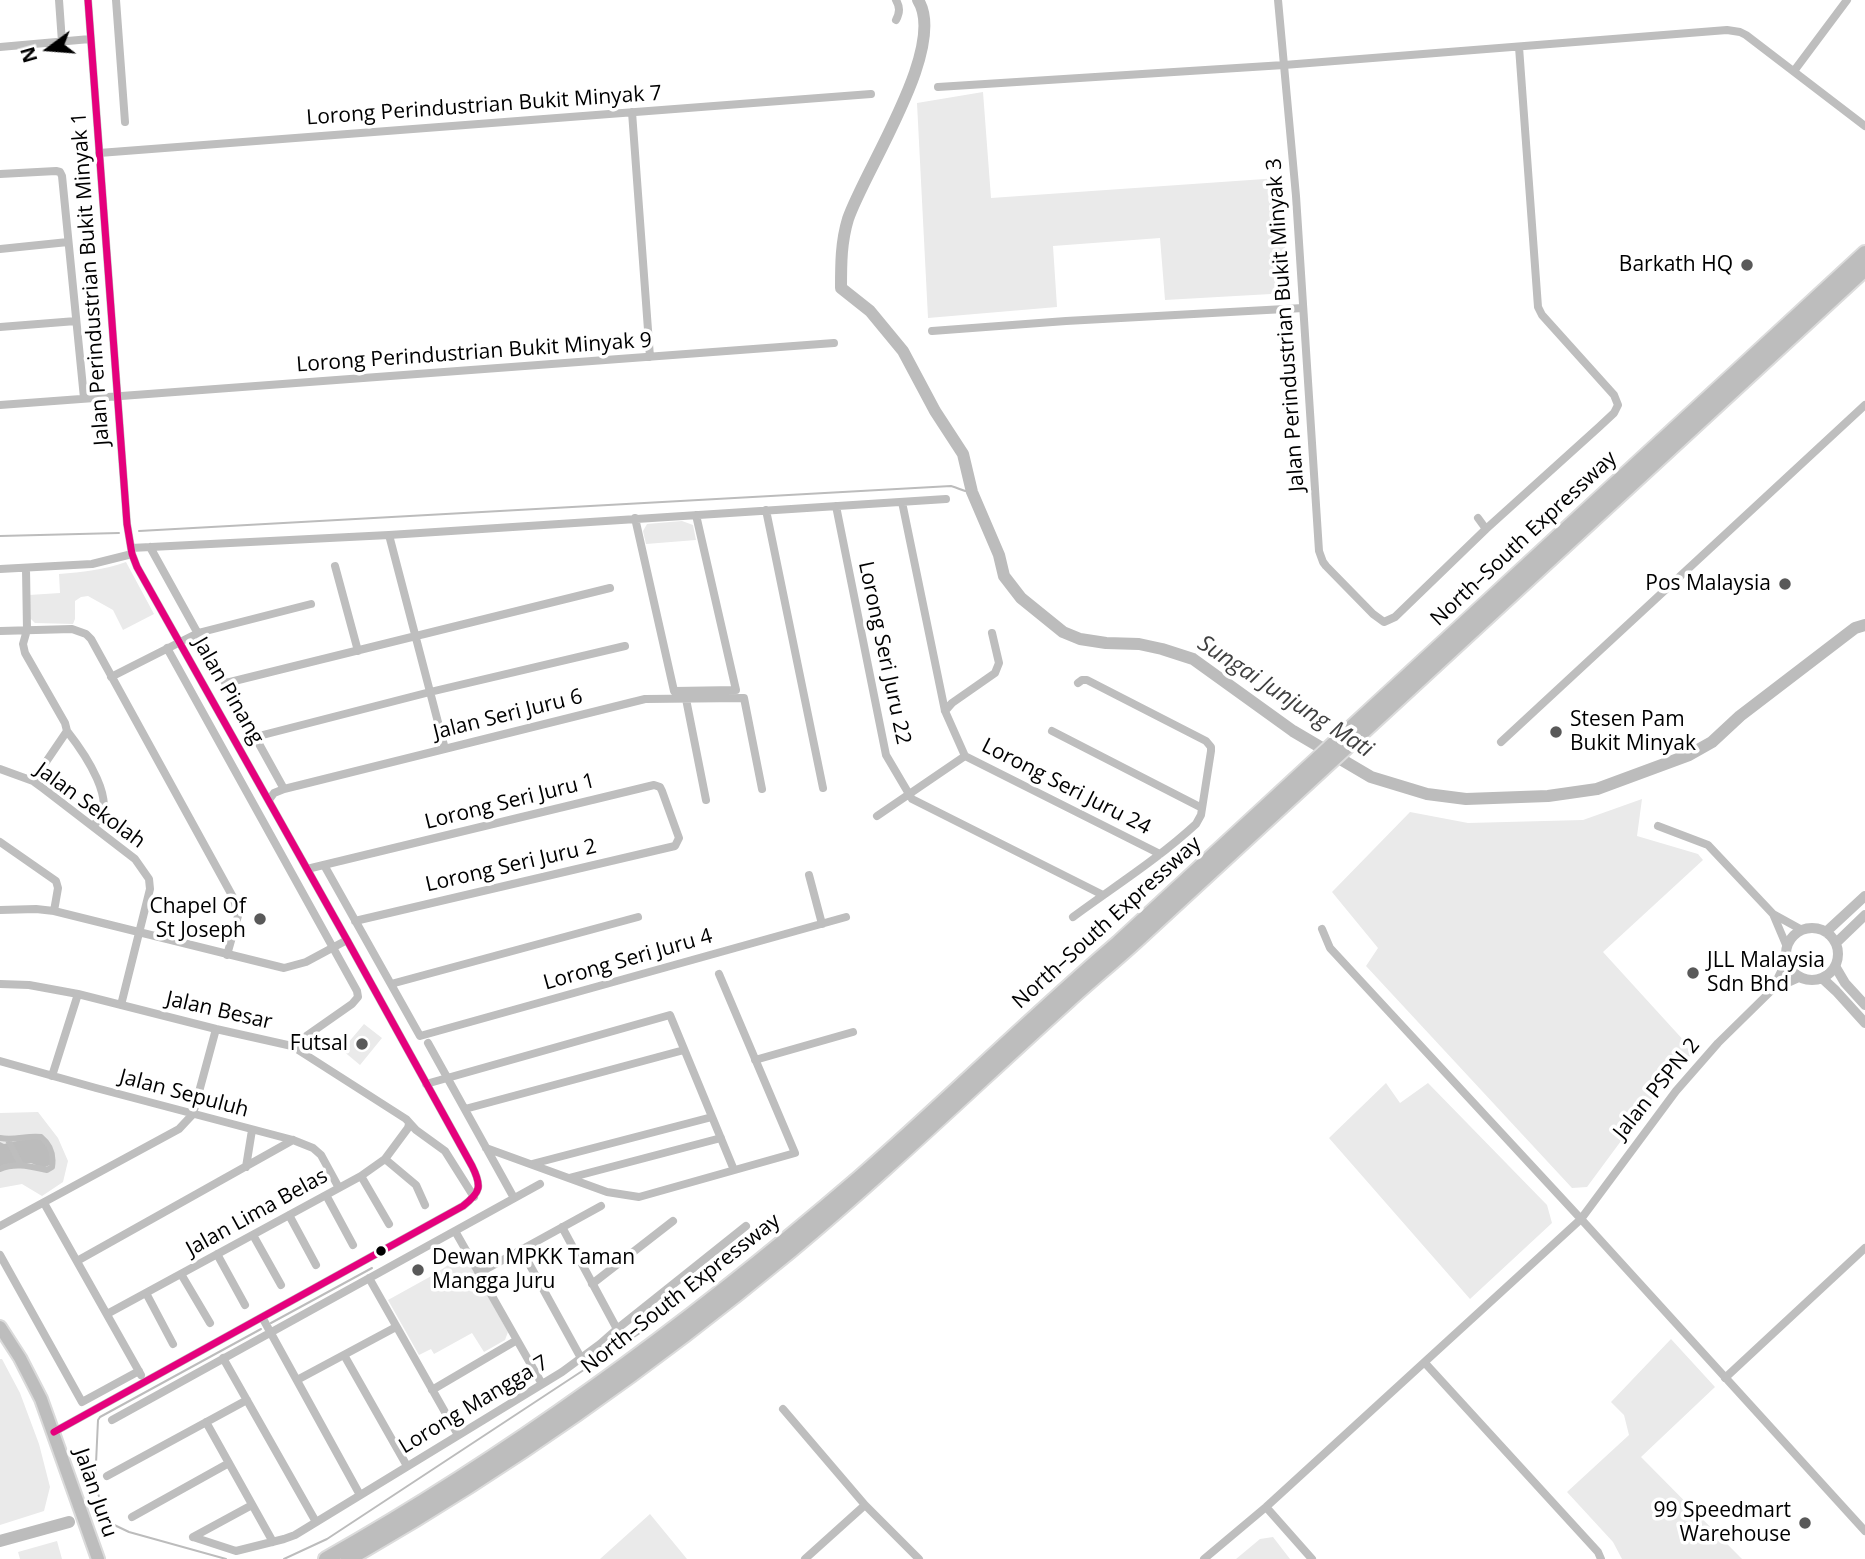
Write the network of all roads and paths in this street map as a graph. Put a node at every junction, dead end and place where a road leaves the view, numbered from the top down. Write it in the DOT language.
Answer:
graph roads {
  1 [pos="59,0"];
  2 [pos="88,0"];
  3 [pos="116,0"];
  4 [pos="896,0"];
  5 [pos="1278,0"];
  6 [pos="1847,0"];
  7 [pos="896,20"];
  8 [pos="90,39"];
  9 [pos="62,42"];
  10 [pos="0,47"];
  11 [pos="1519,47"];
  12 [pos="1284,65"];
  13 [pos="1794,71"];
  14 [pos="938,87"];
  15 [pos="871,94"];
  16 [pos="632,112"];
  17 [pos="125,122"];
  18 [pos="1865,126"];
  19 [pos="99,153"];
  20 [pos="0,174"];
  21 [pos="68,242"];
  22 [pos="0,249"];
  23 [pos="1865,253"];
  24 [pos="1865,269"];
  25 [pos="1303,308"];
  26 [pos="76,321"];
  27 [pos="0,327"];
  28 [pos="932,331"];
  29 [pos="834,343"];
  30 [pos="650,357"];
  31 [pos="117,396"];
  32 [pos="84,398"];
  33 [pos="0,405"];
  34 [pos="1865,405"];
  35 [pos="946,499"];
  36 [pos="902,502"];
  37 [pos="836,506"];
  38 [pos="766,510"];
  39 [pos="696,514"];
  40 [pos="635,518"];
  41 [pos="1478,518"];
  42 [pos="1486,529"];
  43 [pos="389,535"];
  44 [pos="150,547"];
  45 [pos="132,551"];
  46 [pos="335,566"];
  47 [pos="0,569"];
  48 [pos="26,569"];
  49 [pos="610,589"];
  50 [pos="311,604"];
  51 [pos="27,630"];
  52 [pos="0,631"];
  53 [pos="992,632"];
  54 [pos="198,633"];
  55 [pos="416,637"];
  56 [pos="180,642"];
  57 [pos="625,646"];
  58 [pos="167,648"];
  59 [pos="358,651"];
  60 [pos="111,677"];
  61 [pos="226,683"];
  62 [pos="1078,683"];
  63 [pos="430,692"];
  64 [pos="686,699"];
  65 [pos="945,711"];
  66 [pos="67,731"];
  67 [pos="1052,732"];
  68 [pos="255,737"];
  69 [pos="1501,742"];
  70 [pos="1341,745"];
  71 [pos="445,749"];
  72 [pos="965,756"];
  73 [pos="1318,766"];
  74 [pos="0,769"];
  75 [pos="33,781"];
  76 [pos="823,788"];
  77 [pos="284,789"];
  78 [pos="762,789"];
  79 [pos="909,794"];
  80 [pos="269,800"];
  81 [pos="706,800"];
  82 [pos="1202,808"];
  83 [pos="877,816"];
  84 [pos="93,825"];
  85 [pos="1658,826"];
  86 [pos="0,842"];
  87 [pos="675,846"];
  88 [pos="1160,854"];
  89 [pos="324,865"];
  90 [pos="307,869"];
  91 [pos="809,876"];
  92 [pos="1102,895"];
  93 [pos="1865,896"];
  94 [pos="0,910"];
  95 [pos="54,911"];
  96 [pos="1773,914"];
  97 [pos="1865,915"];
  98 [pos="638,917"];
  99 [pos="846,917"];
  100 [pos="1073,917"];
  101 [pos="355,921"];
  102 [pos="821,924"];
  103 [pos="1322,929"];
  104 [pos="1802,930"];
  105 [pos="139,932"];
  106 [pos="1826,932"];
  107 [pos="347,940"];
  108 [pos="1836,943"];
  109 [pos="333,947"];
  110 [pos="1787,947"];
  111 [pos="228,955"];
  112 [pos="1787,959"];
  113 [pos="1835,966"];
  114 [pos="719,974"];
  115 [pos="1801,977"];
  116 [pos="1822,978"];
  117 [pos="0,984"];
  118 [pos="391,984"];
  119 [pos="1772,990"];
  120 [pos="78,994"];
  121 [pos="121,1004"];
  122 [pos="1865,1005"];
  123 [pos="1865,1023"];
  124 [pos="216,1029"];
  125 [pos="853,1032"];
  126 [pos="428,1043"];
  127 [pos="292,1046"];
  128 [pos="684,1050"];
  129 [pos="755,1060"];
  130 [pos="0,1061"];
  131 [pos="52,1076"];
  132 [pos="447,1077"];
  133 [pos="426,1084"];
  134 [pos="465,1109"];
  135 [pos="192,1114"];
  136 [pos="712,1117"];
  137 [pos="409,1124"];
  138 [pos="252,1130"];
  139 [pos="0,1138"];
  140 [pos="721,1138"];
  141 [pos="8,1140"];
  142 [pos="293,1140"];
  143 [pos="486,1148"];
  144 [pos="509,1156"];
  145 [pos="385,1159"];
  146 [pos="532,1164"];
  147 [pos="21,1166"];
  148 [pos="496,1166"];
  149 [pos="246,1167"];
  150 [pos="0,1169"];
  151 [pos="734,1170"];
  152 [pos="361,1176"];
  153 [pos="569,1178"];
  154 [pos="540,1184"];
  155 [pos="339,1188"];
  156 [pos="326,1195"];
  157 [pos="474,1197"];
  158 [pos="514,1198"];
  159 [pos="44,1203"];
  160 [pos="425,1205"];
  161 [pos="601,1206"];
  162 [pos="289,1215"];
  163 [pos="1581,1219"];
  164 [pos="673,1221"];
  165 [pos="389,1224"];
  166 [pos="0,1226"];
  167 [pos="746,1226"];
  168 [pos="562,1227"];
  169 [pos="455,1231"];
  170 [pos="253,1235"];
  171 [pos="353,1245"];
  172 [pos="1865,1248"];
  173 [pos="521,1249"];
  174 [pos="217,1254"];
  175 [pos="0,1255"];
  176 [pos="77,1261"];
  177 [pos="316,1265"];
  178 [pos="479,1273"];
  179 [pos="181,1274"];
  180 [pos="369,1278"];
  181 [pos="592,1284"];
  182 [pos="281,1285"];
  183 [pos="146,1293"];
  184 [pos="245,1306"];
  185 [pos="107,1314"];
  186 [pos="262,1317"];
  187 [pos="209,1323"];
  188 [pos="0,1326"];
  189 [pos="396,1327"];
  190 [pos="617,1329"];
  191 [pos="270,1332"];
  192 [pos="517,1340"];
  193 [pos="173,1344"];
  194 [pos="344,1355"];
  195 [pos="223,1358"];
  196 [pos="581,1358"];
  197 [pos="1425,1363"];
  198 [pos="139,1371"];
  199 [pos="1725,1378"];
  200 [pos="297,1380"];
  201 [pos="144,1381"];
  202 [pos="542,1384"];
  203 [pos="432,1390"];
  204 [pos="247,1400"];
  205 [pos="783,1409"];
  206 [pos="112,1420"];
  207 [pos="206,1422"];
  208 [pos="54,1432"];
  209 [pos="458,1435"];
  210 [pos="229,1463"];
  211 [pos="407,1466"];
  212 [pos="107,1476"];
  213 [pos="360,1495"];
  214 [pos="253,1505"];
  215 [pos="865,1505"];
  216 [pos="1266,1507"];
  217 [pos="132,1517"];
  218 [pos="316,1522"];
  219 [pos="1865,1531"];
  220 [pos="273,1542"];
  221 [pos="98,1559"];
  222 [pos="326,1559"];
  223 [pos="348,1559"];
  224 [pos="805,1559"];
  225 [pos="919,1559"];
  226 [pos="1204,1559"];
  227 [pos="1312,1559"];
  228 [pos="1601,1559"];
  1 -- 9 [label="street"];
  2 -- 8 [label="street, Jalan Perindustrian Bukit Minyak 1"];
  3 -- 17 [label="street"];
  4 -- 7 [label="street"];
  5 -- 12 [label="street, Jalan Perindustrian Bukit Minyak 3"];
  6 -- 13 [label="street"];
  8 -- 9 [label="street"];
  8 -- 19 [label="street, Jalan Perindustrian Bukit Minyak 1"];
  9 -- 10 [label="street"];
  11 -- 12 [label="street"];
  11 -- 13 [label="street"];
  11 -- 42 [label="street"];
  12 -- 14 [label="street"];
  12 -- 25 [label="street, Jalan Perindustrian Bukit Minyak 3"];
  13 -- 18 [label="street"];
  15 -- 16 [label="street, Lorong Perindustrian Bukit Minyak 7"];
  16 -- 19 [label="street, Lorong Perindustrian Bukit Minyak 7"];
  16 -- 30 [label="street"];
  19 -- 31 [label="street, Jalan Perindustrian Bukit Minyak 1"];
  20 -- 21 [label="street"];
  21 -- 22 [label="street"];
  21 -- 26 [label="street"];
  23 -- 70 [label="highway, North–South Expressway"];
  24 -- 70 [label="highway, North–South Expressway"];
  25 -- 28 [label="street"];
  25 -- 42 [label="street, Jalan Perindustrian Bukit Minyak 3"];
  26 -- 27 [label="street"];
  26 -- 32 [label="street"];
  29 -- 30 [label="street, Lorong Perindustrian Bukit Minyak 9"];
  30 -- 31 [label="street, Lorong Perindustrian Bukit Minyak 9"];
  31 -- 32 [label="street, Lorong Perindustrian Bukit Minyak 9"];
  31 -- 45 [label="street, Jalan Perindustrian Bukit Minyak 1"];
  32 -- 33 [label="street, Lorong Perindustrian Bukit Minyak 9"];
  34 -- 69 [label="street"];
  35 -- 36 [label="street"];
  36 -- 37 [label="street"];
  36 -- 65 [label="street, Lorong Seri Juru 24"];
  37 -- 38 [label="street"];
  37 -- 79 [label="street, Lorong Seri Juru 22"];
  38 -- 39 [label="street"];
  38 -- 76 [label="street"];
  39 -- 40 [label="street"];
  39 -- 40 [label="street"];
  40 -- 43 [label="street"];
  41 -- 42 [label="street"];
  43 -- 44 [label="street"];
  43 -- 55 [label="street"];
  44 -- 45 [label="street"];
  44 -- 54 [label="street"];
  45 -- 48 [label="street"];
  45 -- 56 [label="street, Jalan Pinang"];
  46 -- 59 [label="street"];
  47 -- 48 [label="street"];
  48 -- 51 [label="street"];
  49 -- 55 [label="street"];
  50 -- 54 [label="street"];
  51 -- 52 [label="street"];
  51 -- 60 [label="street"];
  51 -- 66 [label="street"];
  53 -- 65 [label="street"];
  54 -- 56 [label="street"];
  54 -- 61 [label="street"];
  55 -- 59 [label="street"];
  55 -- 63 [label="street"];
  56 -- 58 [label="street"];
  56 -- 80 [label="street, Jalan Pinang"];
  57 -- 63 [label="street"];
  58 -- 60 [label="street"];
  58 -- 109 [label="street"];
  59 -- 61 [label="street"];
  60 -- 111 [label="street"];
  61 -- 68 [label="street"];
  62 -- 82 [label="street"];
  63 -- 68 [label="street"];
  63 -- 71 [label="street"];
  64 -- 71 [label="street, Jalan Seri Juru 6"];
  64 -- 78 [label="street, Jalan Seri Juru 6"];
  64 -- 81 [label="street"];
  65 -- 72 [label="street, Lorong Seri Juru 24"];
  66 -- 75 [label="street"];
  66 -- 84 [label="street"];
  67 -- 82 [label="street"];
  68 -- 77 [label="street"];
  70 -- 73 [label="highway, North–South Expressway"];
  71 -- 77 [label="street, Jalan Seri Juru 6"];
  72 -- 79 [label="street"];
  72 -- 88 [label="street, Lorong Seri Juru 24"];
  73 -- 222 [label="highway, North–South Expressway"];
  73 -- 223 [label="highway, North–South Expressway"];
  74 -- 75 [label="street, Jalan Sekolah"];
  75 -- 84 [label="street, Jalan Sekolah"];
  77 -- 80 [label="street"];
  79 -- 83 [label="street"];
  79 -- 92 [label="street, Lorong Seri Juru 22"];
  80 -- 90 [label="street, Jalan Pinang"];
  82 -- 88 [label="street"];
  84 -- 105 [label="street, Jalan Sekolah"];
  85 -- 96 [label="street"];
  86 -- 95 [label="street"];
  87 -- 89 [label="street, Lorong Seri Juru 1"];
  87 -- 101 [label="street, Lorong Seri Juru 2"];
  88 -- 92 [label="street"];
  89 -- 90 [label="street, Lorong Seri Juru 1"];
  89 -- 101 [label="street"];
  90 -- 107 [label="street, Jalan Pinang"];
  91 -- 102 [label="street"];
  92 -- 100 [label="street"];
  93 -- 106 [label="street"];
  94 -- 95 [label="street"];
  95 -- 105 [label="street"];
  96 -- 104 [label="street"];
  96 -- 110 [label="street"];
  97 -- 108 [label="street"];
  98 -- 118 [label="street"];
  99 -- 102 [label="street, Lorong Seri Juru 4"];
  101 -- 118 [label="street"];
  102 -- 118 [label="street, Lorong Seri Juru 4"];
  103 -- 163 [label="street"];
  104 -- 106 [label="street"];
  104 -- 110 [label="street"];
  105 -- 111 [label="street"];
  105 -- 121 [label="street, Jalan Sekolah"];
  106 -- 108 [label="street"];
  107 -- 109 [label="street"];
  107 -- 133 [label="street, Jalan Pinang"];
  108 -- 113 [label="street"];
  109 -- 111 [label="street"];
  109 -- 127 [label="street"];
  110 -- 112 [label="street"];
  112 -- 115 [label="street"];
  112 -- 119 [label="street"];
  113 -- 116 [label="street"];
  113 -- 122 [label="street"];
  114 -- 129 [label="street"];
  115 -- 116 [label="street"];
  115 -- 119 [label="street"];
  116 -- 123 [label="street"];
  117 -- 120 [label="street, Jalan Besar"];
  119 -- 163 [label="street, Jalan PSPN 2"];
  120 -- 121 [label="street, Jalan Besar"];
  120 -- 131 [label="street"];
  121 -- 124 [label="street, Jalan Besar"];
  124 -- 127 [label="street, Jalan Besar"];
  124 -- 135 [label="street"];
  125 -- 129 [label="street"];
  126 -- 132 [label="street"];
  127 -- 137 [label="street, Jalan Besar"];
  128 -- 132 [label="street"];
  128 -- 134 [label="street"];
  128 -- 136 [label="street"];
  129 -- 151 [label="street"];
  130 -- 131 [label="street, Jalan Sepuluh"];
  131 -- 135 [label="street, Jalan Sepuluh"];
  132 -- 133 [label="street"];
  132 -- 134 [label="street"];
  133 -- 157 [label="street, Jalan Pinang"];
  134 -- 143 [label="street"];
  135 -- 138 [label="street, Jalan Sepuluh"];
  135 -- 159 [label="street"];
  136 -- 140 [label="street"];
  136 -- 146 [label="street"];
  137 -- 145 [label="street, Jalan Lima Belas"];
  137 -- 157 [label="street, Jalan Besar"];
  138 -- 142 [label="street, Jalan Sepuluh"];
  138 -- 149 [label="street"];
  139 -- 141 [label="street"];
  140 -- 151 [label="street"];
  140 -- 153 [label="street"];
  141 -- 147 [label="street"];
  141 -- 147 [label="street"];
  142 -- 149 [label="street"];
  142 -- 155 [label="street, Jalan Sepuluh"];
  143 -- 144 [label="street"];
  143 -- 148 [label="street"];
  144 -- 146 [label="street"];
  144 -- 148 [label="street"];
  145 -- 152 [label="street, Jalan Lima Belas"];
  145 -- 160 [label="street"];
  146 -- 153 [label="street"];
  147 -- 150 [label="street"];
  148 -- 158 [label="street"];
  149 -- 176 [label="street"];
  151 -- 153 [label="street"];
  152 -- 155 [label="street, Jalan Lima Belas"];
  152 -- 165 [label="street"];
  154 -- 158 [label="street"];
  155 -- 156 [label="street, Jalan Lima Belas"];
  156 -- 162 [label="street, Jalan Lima Belas"];
  156 -- 171 [label="street"];
  157 -- 186 [label="street"];
  158 -- 169 [label="street"];
  159 -- 166 [label="street"];
  159 -- 176 [label="street"];
  161 -- 168 [label="street"];
  162 -- 170 [label="street, Jalan Lima Belas"];
  162 -- 177 [label="street"];
  163 -- 197 [label="street, Jalan PSPN 2"];
  163 -- 199 [label="street"];
  164 -- 181 [label="street"];
  167 -- 190 [label="street, Lorong Mangga 7"];
  168 -- 173 [label="street"];
  168 -- 181 [label="street"];
  169 -- 178 [label="street"];
  169 -- 180 [label="street"];
  170 -- 174 [label="street, Jalan Lima Belas"];
  170 -- 182 [label="street"];
  172 -- 199 [label="street"];
  173 -- 178 [label="street"];
  173 -- 196 [label="street"];
  174 -- 179 [label="street, Jalan Lima Belas"];
  174 -- 184 [label="street"];
  175 -- 198 [label="street"];
  176 -- 185 [label="street"];
  178 -- 192 [label="street"];
  179 -- 183 [label="street, Jalan Lima Belas"];
  179 -- 187 [label="street"];
  180 -- 189 [label="street"];
  180 -- 191 [label="street"];
  181 -- 190 [label="street"];
  183 -- 185 [label="street, Jalan Lima Belas"];
  183 -- 193 [label="street"];
  185 -- 198 [label="street"];
  186 -- 191 [label="street"];
  186 -- 201 [label="street"];
  188 -- 208 [label="main road, Jalan Juru"];
  189 -- 194 [label="street"];
  189 -- 203 [label="street"];
  190 -- 196 [label="street, Lorong Mangga 7"];
  191 -- 195 [label="street"];
  191 -- 200 [label="street"];
  192 -- 202 [label="street"];
  192 -- 203 [label="street"];
  194 -- 200 [label="street"];
  194 -- 211 [label="street"];
  195 -- 204 [label="street"];
  195 -- 206 [label="street"];
  196 -- 202 [label="street, Lorong Mangga 7"];
  197 -- 216 [label="street, Jalan PSPN 2"];
  197 -- 228 [label="street"];
  198 -- 201 [label="street"];
  199 -- 219 [label="street"];
  200 -- 213 [label="street"];
  201 -- 208 [label="street"];
  202 -- 209 [label="street, Lorong Mangga 7"];
  203 -- 209 [label="street"];
  204 -- 207 [label="street"];
  204 -- 218 [label="street"];
  205 -- 215 [label="street"];
  207 -- 210 [label="street"];
  207 -- 212 [label="street"];
  208 -- 221 [label="main road, Jalan Juru"];
  209 -- 211 [label="street, Lorong Mangga 7"];
  210 -- 214 [label="street"];
  210 -- 217 [label="street"];
  211 -- 213 [label="street, Lorong Mangga 7"];
  213 -- 218 [label="street, Lorong Mangga 7"];
  214 -- 220 [label="street"];
  214 -- 220 [label="street, Lorong Mangga 7"];
  215 -- 224 [label="street"];
  215 -- 225 [label="street"];
  216 -- 226 [label="street, Jalan PSPN 2"];
  216 -- 227 [label="street"];
  218 -- 220 [label="street, Lorong Mangga 7"];
}
